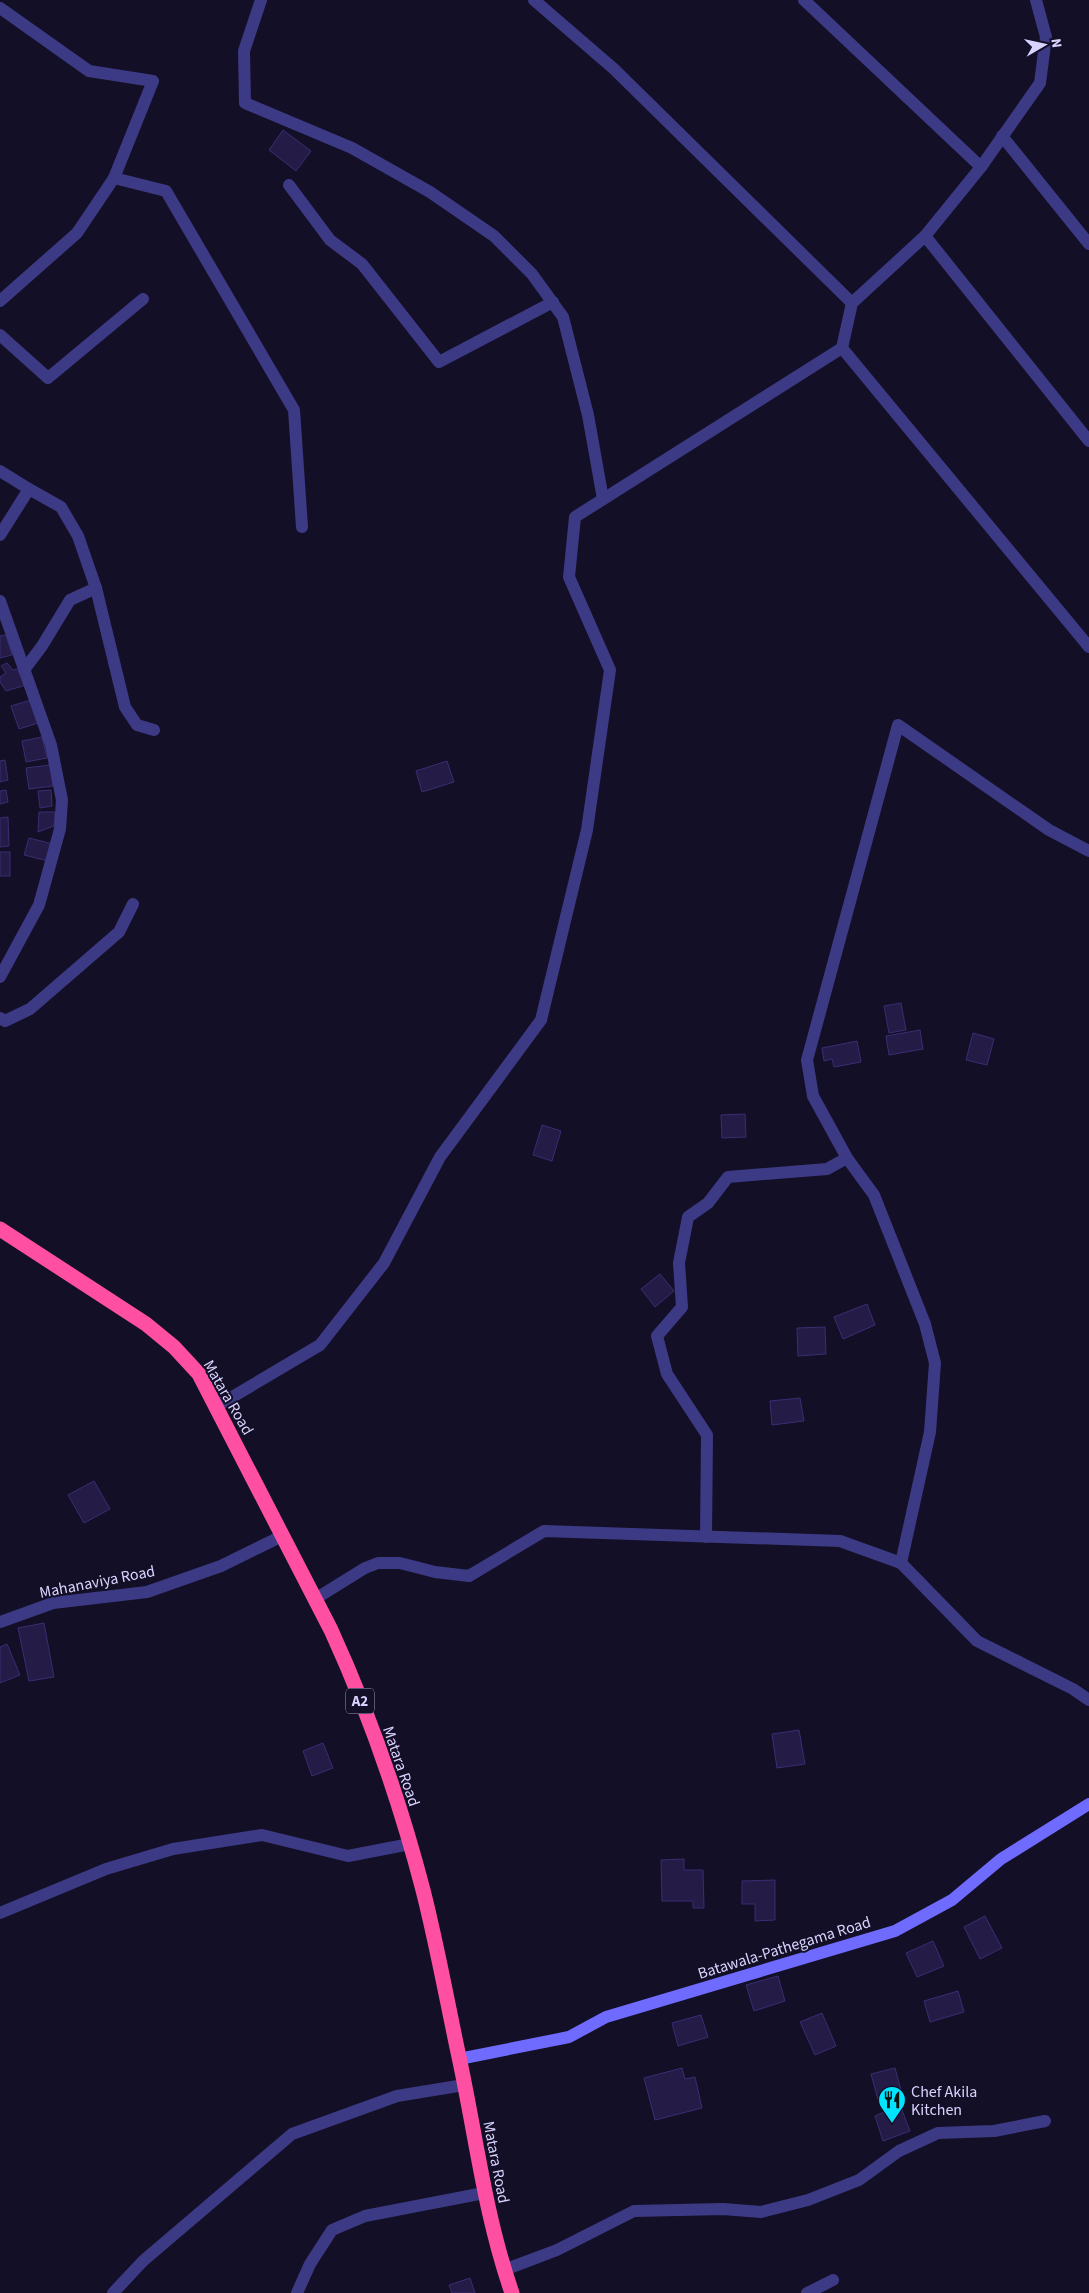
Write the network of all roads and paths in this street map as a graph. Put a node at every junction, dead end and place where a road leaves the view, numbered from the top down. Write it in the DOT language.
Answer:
graph roads {
  1 [pos="261,0"];
  2 [pos="534,0"];
  3 [pos="804,0"];
  4 [pos="1036,0"];
  5 [pos="0,8"];
  6 [pos="1002,136"];
  7 [pos="981,167"];
  8 [pos="114,178"];
  9 [pos="289,185"];
  10 [pos="925,236"];
  11 [pos="1089,244"];
  12 [pos="143,298"];
  13 [pos="0,302"];
  14 [pos="553,302"];
  15 [pos="852,303"];
  16 [pos="0,335"];
  17 [pos="842,348"];
  18 [pos="1089,441"];
  19 [pos="0,471"];
  20 [pos="29,489"];
  21 [pos="603,498"];
  22 [pos="302,527"];
  23 [pos="0,535"];
  24 [pos="96,588"];
  25 [pos="0,601"];
  26 [pos="1089,647"];
  27 [pos="24,670"];
  28 [pos="154,730"];
  29 [pos="1089,851"];
  30 [pos="133,904"];
  31 [pos="0,977"];
  32 [pos="0,1018"];
  33 [pos="847,1158"];
  34 [pos="1,1232"];
  35 [pos="217,1406"];
  36 [pos="282,1536"];
  37 [pos="706,1537"];
  38 [pos="901,1563"];
  39 [pos="314,1598"];
  40 [pos="0,1622"];
  41 [pos="1089,1700"];
  42 [pos="1089,1804"];
  43 [pos="410,1844"];
  44 [pos="0,1913"];
  45 [pos="459,2059"];
  46 [pos="464,2085"];
  47 [pos="1046,2122"];
  48 [pos="484,2193"];
  49 [pos="504,2270"];
  50 [pos="833,2280"];
  51 [pos="113,2293"];
  52 [pos="297,2293"];
  53 [pos="512,2293"];
  54 [pos="807,2293"];
  1 -- 14 [label="street"];
  2 -- 15 [label="street"];
  3 -- 7 [label="street"];
  4 -- 6 [label="street"];
  5 -- 8 [label="street"];
  6 -- 7 [label="street"];
  6 -- 11 [label="street"];
  7 -- 10 [label="street"];
  8 -- 13 [label="street"];
  8 -- 22 [label="street"];
  9 -- 14 [label="street"];
  10 -- 15 [label="street"];
  10 -- 18 [label="street"];
  12 -- 16 [label="street"];
  14 -- 21 [label="street"];
  15 -- 17 [label="street"];
  17 -- 21 [label="street"];
  17 -- 26 [label="street"];
  19 -- 20 [label="street"];
  20 -- 23 [label="street"];
  20 -- 24 [label="street"];
  21 -- 35 [label="street"];
  24 -- 27 [label="street"];
  24 -- 28 [label="street"];
  25 -- 27 [label="street"];
  27 -- 31 [label="street"];
  29 -- 33 [label="street"];
  30 -- 32 [label="street"];
  33 -- 37 [label="street"];
  33 -- 38 [label="street"];
  34 -- 35 [label="highway, Matara Road / A2"];
  35 -- 36 [label="highway, Matara Road / A2"];
  36 -- 39 [label="highway, Matara Road / A2"];
  36 -- 40 [label="street, Mahanaviya Road"];
  37 -- 38 [label="street"];
  37 -- 39 [label="street"];
  38 -- 41 [label="street"];
  39 -- 43 [label="highway, Matara Road / A2"];
  42 -- 45 [label="main road, Batawala-Pathegama Road"];
  43 -- 44 [label="street"];
  43 -- 45 [label="highway, Matara Road / A2"];
  45 -- 46 [label="highway, Matara Road / A2"];
  46 -- 48 [label="highway, Matara Road / A2"];
  46 -- 51 [label="street"];
  47 -- 49 [label="street"];
  48 -- 49 [label="highway, Matara Road / A2"];
  48 -- 52 [label="street"];
  49 -- 53 [label="highway, Matara Road / A2"];
  50 -- 54 [label="street"];
}
